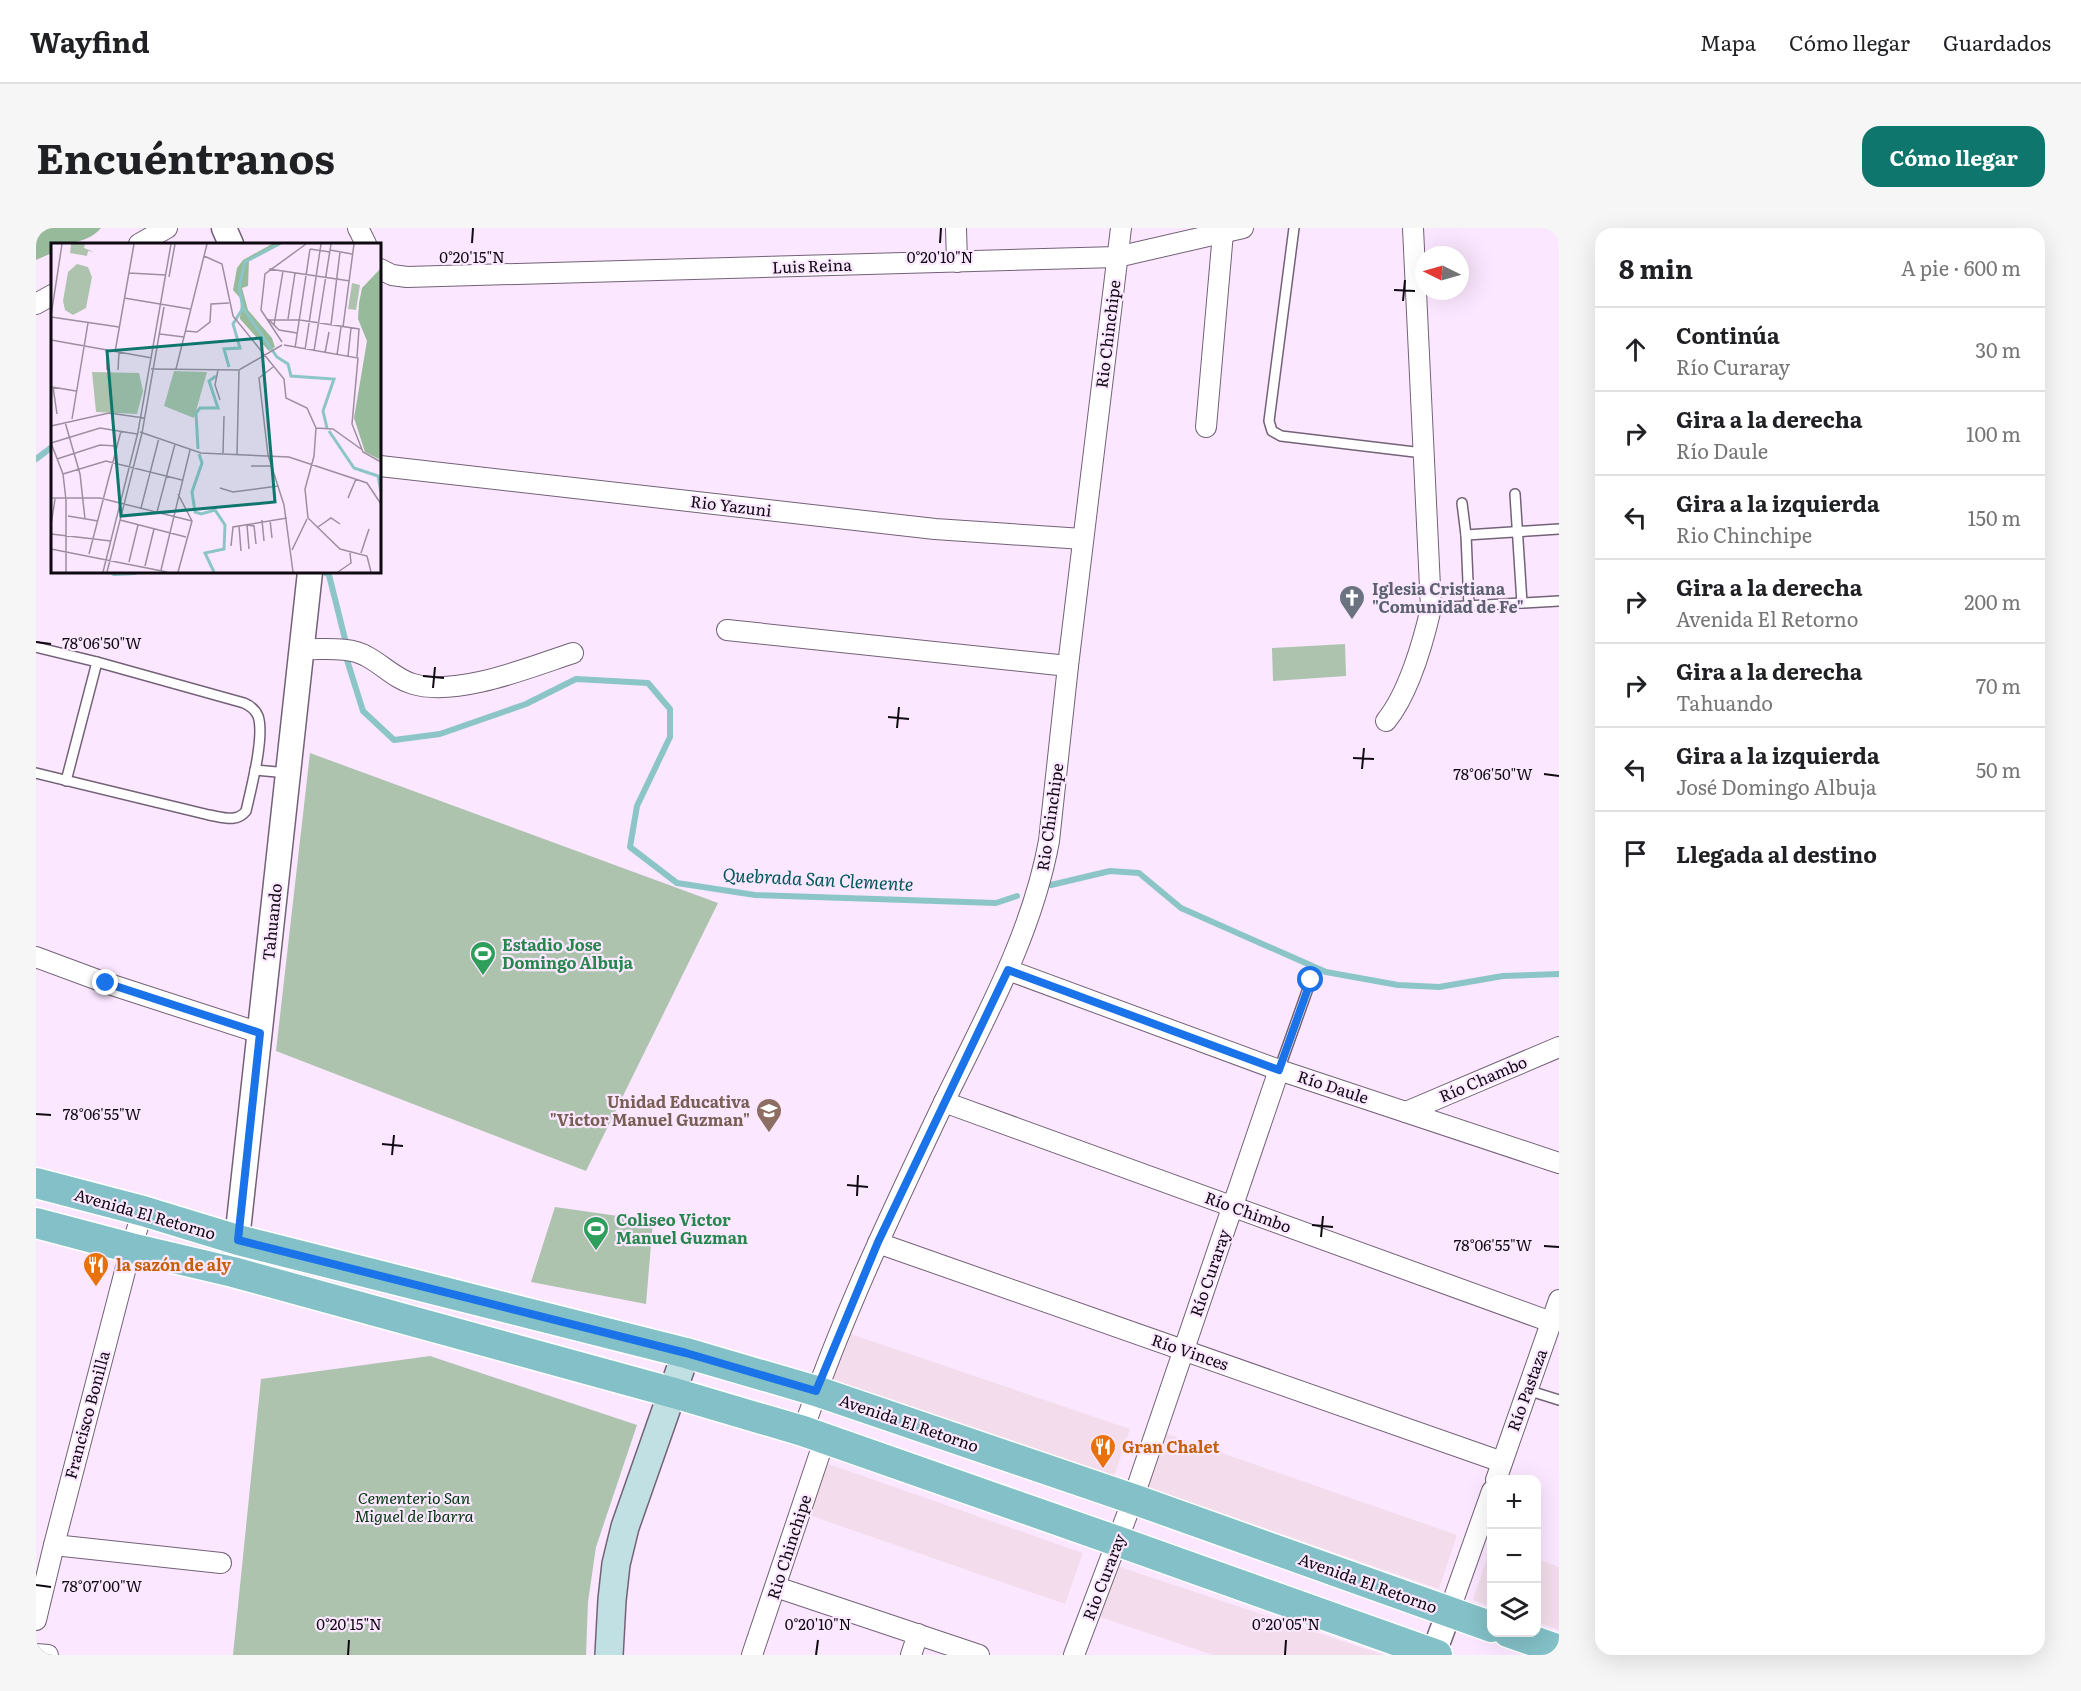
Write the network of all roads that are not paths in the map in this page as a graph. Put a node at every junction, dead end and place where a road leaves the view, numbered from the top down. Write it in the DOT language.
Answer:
graph roads {
  1 [pos="167,228"];
  2 [pos="224,228"];
  3 [pos="358,228"];
  4 [pos="956,228"];
  5 [pos="1121,228"];
  6 [pos="1243,228"];
  7 [pos="1294,228"];
  8 [pos="1413,228"];
  9 [pos="1223,233"];
  10 [pos="141,243"];
  11 [pos="231,243"];
  12 [pos="366,243"];
  13 [pos="1118,257"];
  14 [pos="957,262"];
  15 [pos="381,270"];
  16 [pos="51,296"];
  17 [pos="36,304"];
  18 [pos="1206,427"];
  19 [pos="1423,453"];
  20 [pos="381,466"];
  21 [pos="1515,494"];
  22 [pos="1462,503"];
  23 [pos="1559,529"];
  24 [pos="1518,532"];
  25 [pos="1466,535"];
  26 [pos="1083,539"];
  27 [pos="310,573"];
  28 [pos="1559,601"];
  29 [pos="1522,603"];
  30 [pos="1469,606"];
  31 [pos="1431,608"];
  32 [pos="727,630"];
  33 [pos="36,647"];
  34 [pos="302,649"];
  35 [pos="573,653"];
  36 [pos="98,662"];
  37 [pos="1068,666"];
  38 [pos="1386,721"];
  39 [pos="255,770"];
  40 [pos="36,773"];
  41 [pos="289,773"];
  42 [pos="66,781"];
  43 [pos="36,957"];
  44 [pos="1008,970"];
  45 [pos="1311,980"];
  46 [pos="260,1033"];
  47 [pos="1559,1047"];
  48 [pos="1279,1070"];
  49 [pos="944,1102"];
  50 [pos="1406,1112"];
  51 [pos="1559,1163"];
  52 [pos="36,1183"];
  53 [pos="1233,1207"];
  54 [pos="143,1211"];
  55 [pos="36,1223"];
  56 [pos="238,1240"];
  57 [pos="878,1242"];
  58 [pos="131,1248"];
  59 [pos="233,1272"];
  60 [pos="1559,1300"];
  61 [pos="1551,1322"];
  62 [pos="1183,1350"];
  63 [pos="686,1353"];
  64 [pos="1527,1390"];
  65 [pos="816,1391"];
  66 [pos="674,1393"];
  67 [pos="1559,1400"];
  68 [pos="814,1435"];
  69 [pos="1498,1471"];
  70 [pos="1132,1499"];
  71 [pos="1487,1503"];
  72 [pos="1117,1541"];
  73 [pos="54,1545"];
  74 [pos="221,1563"];
  75 [pos="41,1574"];
  76 [pos="776,1587"];
  77 [pos="1449,1612"];
  78 [pos="36,1620"];
  79 [pos="1487,1626"];
  80 [pos="918,1634"];
  81 [pos="1522,1637"];
  82 [pos="1559,1650"];
  83 [pos="36,1654"];
  84 [pos="48,1655"];
  85 [pos="609,1655"];
  86 [pos="752,1655"];
  87 [pos="911,1655"];
  88 [pos="979,1655"];
  89 [pos="1074,1655"];
  90 [pos="1434,1655"];
  1 -- 10 [label="street"];
  2 -- 11 [label="street"];
  3 -- 12 [label="street"];
  4 -- 14 [label="street"];
  5 -- 13 [label="street, Rio Chinchipe"];
  6 -- 9 [label="street, Luis Reina"];
  7 -- 19 [label="lane"];
  8 -- 19 [label="street"];
  9 -- 13 [label="street, Luis Reina"];
  9 -- 18 [label="street"];
  13 -- 14 [label="street, Luis Reina"];
  13 -- 26 [label="street, Rio Chinchipe"];
  14 -- 15 [label="street, Luis Reina"];
  16 -- 17 [label="street"];
  19 -- 31 [label="street"];
  20 -- 26 [label="street, Rio Yazuni"];
  21 -- 24 [label="lane"];
  22 -- 25 [label="lane"];
  23 -- 24 [label="lane"];
  24 -- 25 [label="lane"];
  24 -- 29 [label="lane"];
  25 -- 30 [label="lane"];
  26 -- 37 [label="street, Rio Chinchipe"];
  27 -- 34 [label="street, Tahuando"];
  28 -- 29 [label="lane"];
  29 -- 30 [label="lane"];
  30 -- 31 [label="lane"];
  31 -- 38 [label="street"];
  32 -- 37 [label="street"];
  33 -- 36 [label="lane"];
  34 -- 35 [label="street"];
  34 -- 41 [label="street, Tahuando"];
  36 -- 39 [label="lane"];
  36 -- 42 [label="lane"];
  37 -- 44 [label="street, Rio Chinchipe"];
  39 -- 41 [label="lane"];
  39 -- 42 [label="lane"];
  40 -- 42 [label="lane"];
  41 -- 46 [label="street, Tahuando"];
  43 -- 46 [label="street"];
  44 -- 48 [label="street, Río Daule"];
  44 -- 49 [label="street, Rio Chinchipe"];
  45 -- 48 [label="lane, Río Curaray"];
  46 -- 56 [label="street, Tahuando"];
  47 -- 50 [label="street, Río Chambo"];
  48 -- 50 [label="street, Río Daule"];
  48 -- 53 [label="street, Río Curaray"];
  49 -- 53 [label="street, Río Chimbo"];
  49 -- 57 [label="street, Rio Chinchipe"];
  50 -- 51 [label="street, Río Daule"];
  52 -- 54 [label="main road, Avenida El Retorno"];
  53 -- 61 [label="street, Río Chimbo"];
  53 -- 62 [label="street, Río Curaray"];
  54 -- 56 [label="main road, Avenida El Retorno"];
  54 -- 58 [label="street, Francisco Bonilla"];
  55 -- 58 [label="main road, Avenida El Retorno"];
  56 -- 59 [label="street, Tahuando"];
  56 -- 63 [label="main road, Avenida El Retorno"];
  57 -- 62 [label="street, Río Vinces"];
  57 -- 65 [label="street, Rio Chinchipe"];
  58 -- 59 [label="main road, Avenida El Retorno"];
  58 -- 73 [label="street, Francisco Bonilla"];
  59 -- 66 [label="main road, Avenida El Retorno"];
  60 -- 61 [label="street, Río Pastaza"];
  61 -- 64 [label="street, Río Pastaza"];
  62 -- 69 [label="street, Río Vinces"];
  62 -- 70 [label="street, Río Curaray"];
  63 -- 65 [label="main road, Avenida El Retorno"];
  63 -- 66 [label="main road"];
  64 -- 67 [label="lane"];
  64 -- 69 [label="street, Río Pastaza"];
  65 -- 68 [label="street, Rio Chinchipe"];
  65 -- 70 [label="main road, Avenida El Retorno"];
  66 -- 68 [label="main road, Avenida El Retorno"];
  66 -- 85 [label="main road"];
  68 -- 72 [label="main road, Avenida El Retorno"];
  68 -- 76 [label="street, Rio Chinchipe"];
  70 -- 72 [label="street, Rio Curaray"];
  70 -- 77 [label="main road, Avenida El Retorno"];
  71 -- 77 [label="street"];
  72 -- 89 [label="street, Rio Curaray"];
  72 -- 90 [label="main road, Avenida El Retorno"];
  73 -- 74 [label="street"];
  73 -- 75 [label="street, Francisco Bonilla"];
  75 -- 78 [label="street, Francisco Bonilla"];
  76 -- 80 [label="street"];
  76 -- 86 [label="street, Rio Chinchipe"];
  77 -- 79 [label="main road, Avenida El Retorno"];
  77 -- 90 [label="street"];
  80 -- 87 [label="street"];
  80 -- 88 [label="street"];
  81 -- 82 [label="main road"];
  83 -- 84 [label="street"];
}
